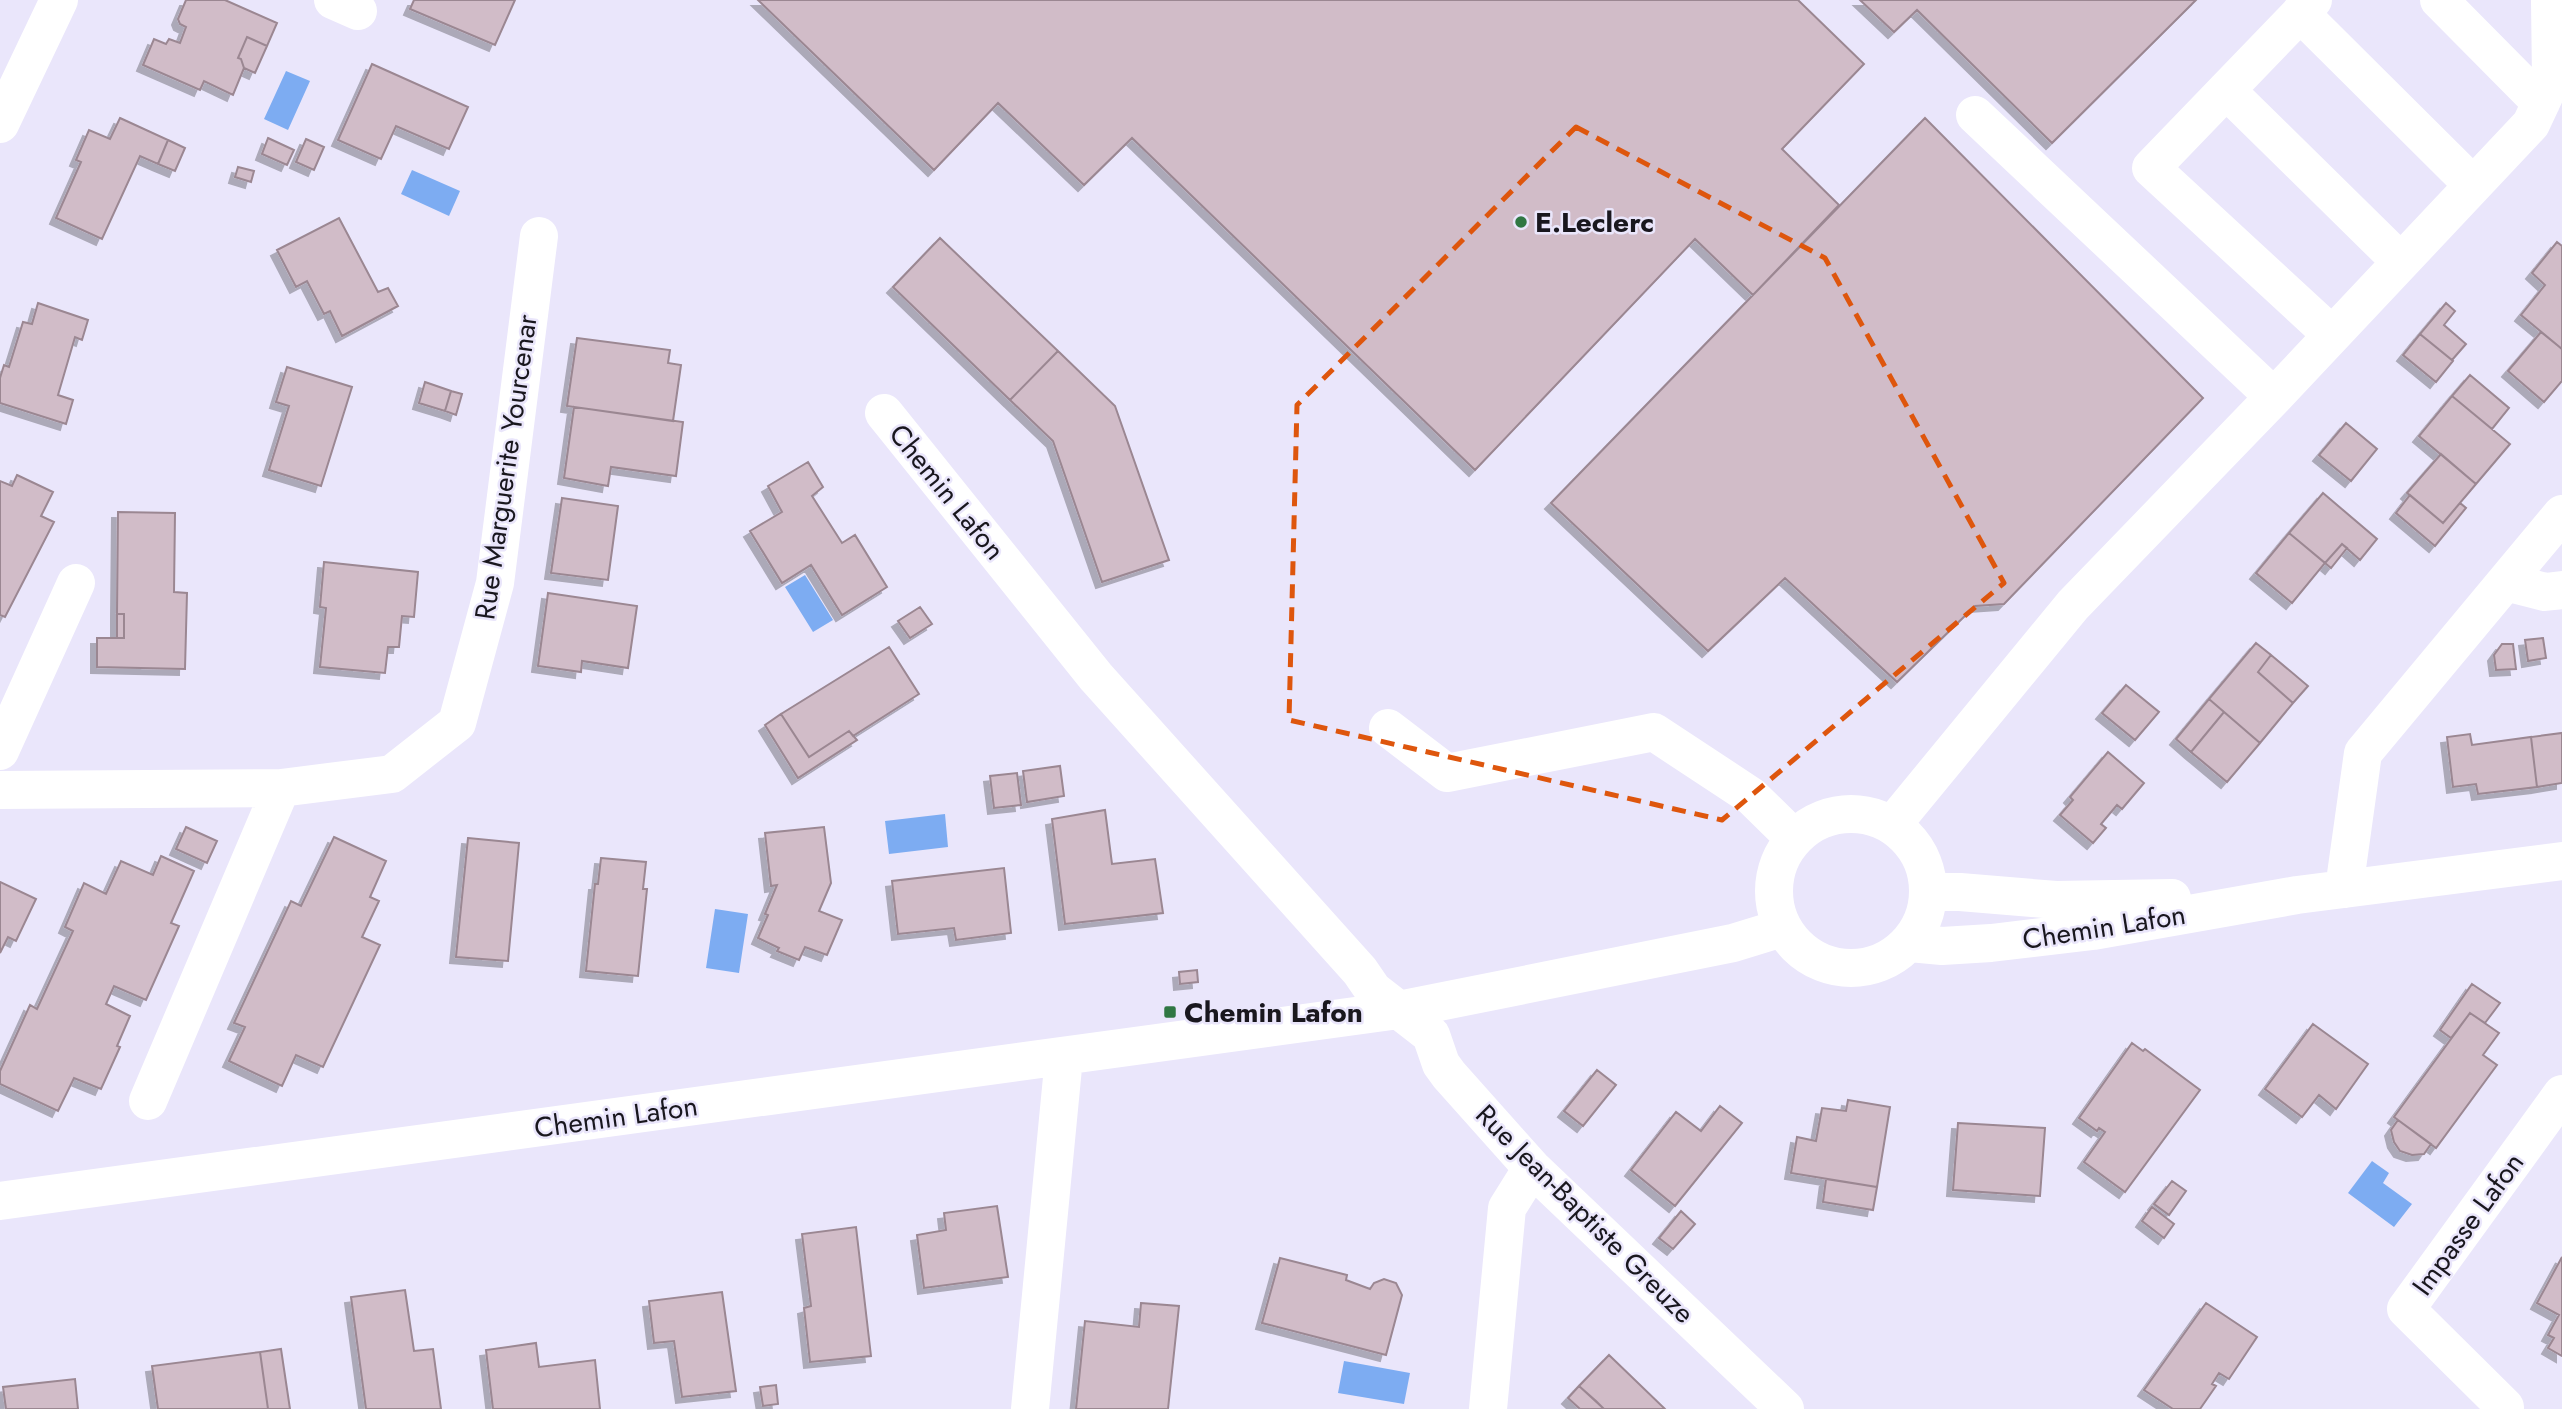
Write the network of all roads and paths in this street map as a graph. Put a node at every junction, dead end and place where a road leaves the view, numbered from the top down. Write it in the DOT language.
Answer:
graph roads {
  1 [pos="59,0"];
  2 [pos="2439,0"];
  3 [pos="2550,0"];
  4 [pos="2307,7"];
  5 [pos="2226,90"];
  6 [pos="2541,103"];
  7 [pos="1975,115"];
  8 [pos="0,124"];
  9 [pos="2473,185"];
  10 [pos="538,236"];
  11 [pos="2401,262"];
  12 [pos="2332,335"];
  13 [pos="2274,397"];
  14 [pos="884,413"];
  15 [pos="2562,514"];
  16 [pos="2506,582"];
  17 [pos="76,583"];
  18 [pos="2562,590"];
  19 [pos="1388,728"];
  20 [pos="0,751"];
  21 [pos="281,788"];
  22 [pos="0,790"];
  23 [pos="1893,824"];
  24 [pos="1794,838"];
  25 [pos="2562,862"];
  26 [pos="2344,889"];
  27 [pos="1930,892"];
  28 [pos="2297,895"];
  29 [pos="1782,928"];
  30 [pos="1910,943"];
  31 [pos="1399,1010"];
  32 [pos="1064,1057"];
  33 [pos="2562,1094"];
  34 [pos="148,1101"];
  35 [pos="1532,1168"];
  36 [pos="0,1201"];
  37 [pos="2505,1407"];
  38 [pos="1030,1409"];
  39 [pos="1488,1409"];
  40 [pos="1785,1409"];
  1 -- 8 [label="street"];
  2 -- 6 [label="street"];
  3 -- 6 [label="street"];
  4 -- 5 [label="street"];
  4 -- 9 [label="street"];
  5 -- 11 [label="street"];
  5 -- 12 [label="street"];
  6 -- 9 [label="street"];
  7 -- 13 [label="street"];
  9 -- 11 [label="street"];
  10 -- 21 [label="street, Rue Marguerite Yourcenar"];
  11 -- 12 [label="street"];
  12 -- 13 [label="street"];
  13 -- 23 [label="street"];
  14 -- 31 [label="street, Chemin Lafon"];
  15 -- 16 [label="street"];
  16 -- 18 [label="street"];
  16 -- 26 [label="street"];
  17 -- 20 [label="street"];
  19 -- 24 [label="street"];
  21 -- 22 [label="street, Rue Marguerite Yourcenar"];
  21 -- 34 [label="street"];
  23 -- 24 [label="street"];
  23 -- 27 [label="street"];
  24 -- 29 [label="street"];
  25 -- 26 [label="street, Chemin Lafon"];
  26 -- 28 [label="street, Chemin Lafon"];
  27 -- 28 [label="street, Chemin Lafon"];
  27 -- 30 [label="street"];
  28 -- 30 [label="street, Chemin Lafon"];
  29 -- 30 [label="street"];
  29 -- 31 [label="street, Chemin Lafon"];
  31 -- 32 [label="street, Chemin Lafon"];
  31 -- 35 [label="street, Rue Jean-Baptiste Greuze"];
  32 -- 36 [label="street, Chemin Lafon"];
  32 -- 38 [label="street"];
  33 -- 37 [label="street, Impasse Lafon"];
  35 -- 39 [label="street"];
  35 -- 40 [label="street, Rue Jean-Baptiste Greuze"];
}
